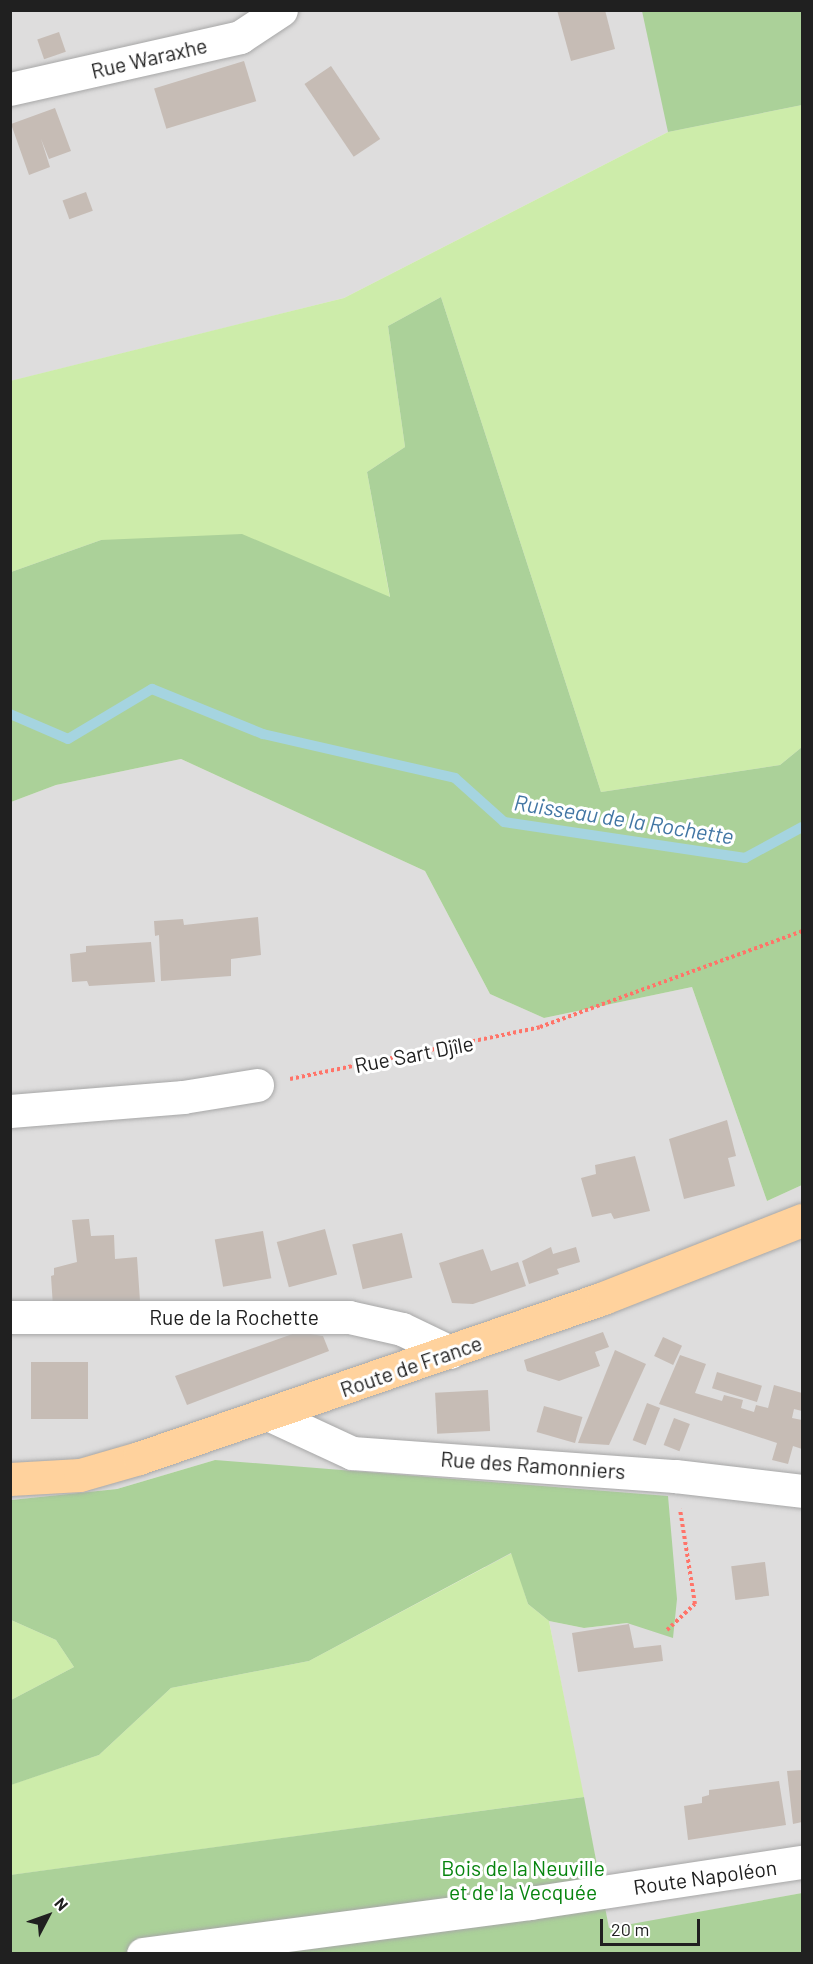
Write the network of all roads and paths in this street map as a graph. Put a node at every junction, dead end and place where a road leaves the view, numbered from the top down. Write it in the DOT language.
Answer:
graph roads {
  1 [pos="281,10"];
  2 [pos="10,89"];
  3 [pos="802,931"];
  4 [pos="257,1085"];
  5 [pos="10,1111"];
  6 [pos="802,1220"];
  7 [pos="10,1317"];
  8 [pos="450,1352"];
  9 [pos="270,1414"];
  10 [pos="675,1476"];
  11 [pos="10,1479"];
  12 [pos="802,1491"];
  13 [pos="667,1630"];
  14 [pos="802,1863"];
  15 [pos="143,1953"];
  1 -- 2 [label="street, Rue Waraxhe"];
  3 -- 4 [label="path, Rue Sart Djîle"];
  4 -- 5 [label="street"];
  6 -- 8 [label="main road, Route de France"];
  7 -- 8 [label="street, Rue de la Rochette"];
  8 -- 9 [label="main road, Route de France"];
  9 -- 10 [label="street, Rue des Ramonniers"];
  9 -- 11 [label="main road, Route de France"];
  10 -- 12 [label="street, Rue des Ramonniers"];
  10 -- 13 [label="path"];
  14 -- 15 [label="street, Route Napoléon"];
}
